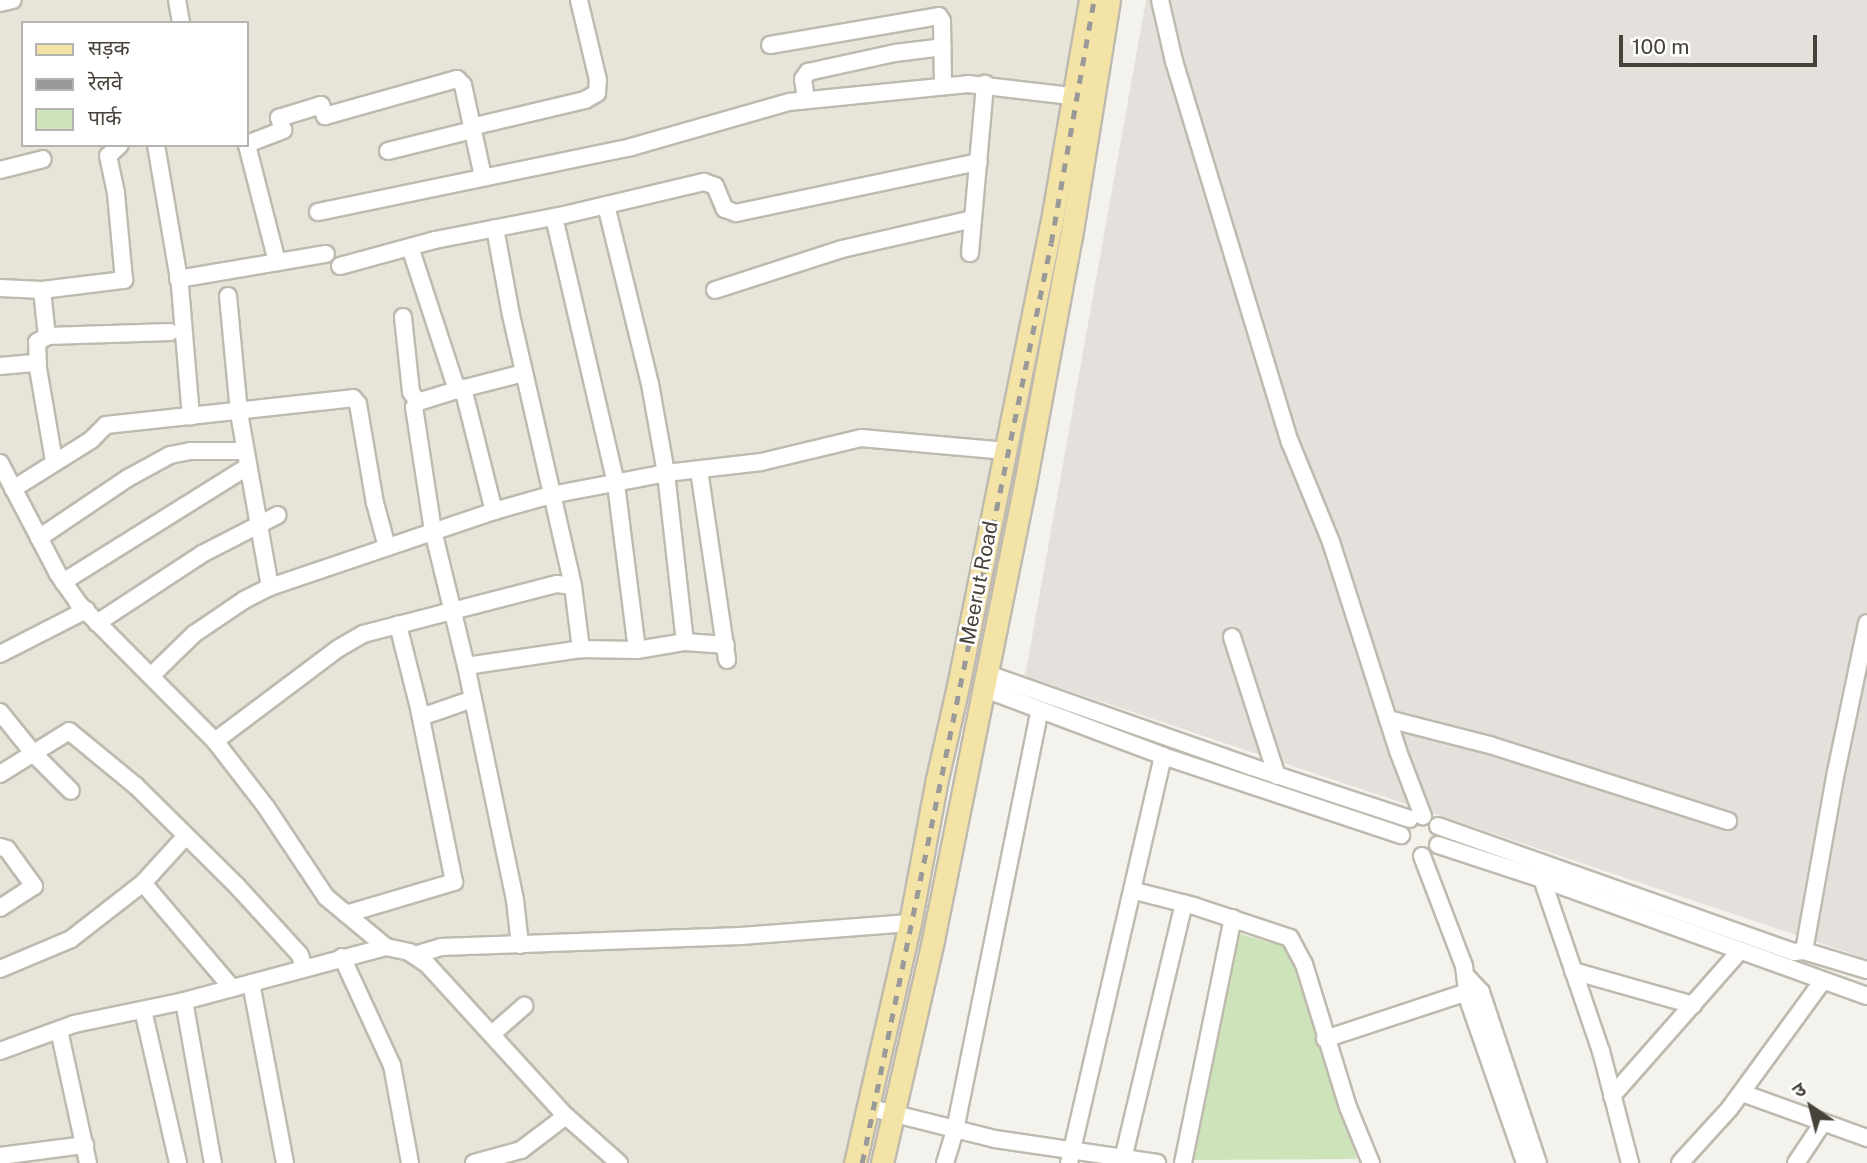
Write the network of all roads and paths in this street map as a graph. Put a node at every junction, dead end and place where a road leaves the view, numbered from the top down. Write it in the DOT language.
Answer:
graph roads {
  1 [pos="13,0"];
  2 [pos="177,0"];
  3 [pos="579,0"];
  4 [pos="1090,0"];
  5 [pos="1109,0"];
  6 [pos="1160,0"];
  7 [pos="0,3"];
  8 [pos="181,21"];
  9 [pos="770,45"];
  10 [pos="943,47"];
  11 [pos="985,84"];
  12 [pos="943,86"];
  13 [pos="1071,96"];
  14 [pos="806,100"];
  15 [pos="472,128"];
  16 [pos="248,145"];
  17 [pos="118,147"];
  18 [pos="156,147"];
  19 [pos="248,147"];
  20 [pos="388,151"];
  21 [pos="43,159"];
  22 [pos="979,162"];
  23 [pos="0,170"];
  24 [pos="483,177"];
  25 [pos="606,205"];
  26 [pos="318,212"];
  27 [pos="554,216"];
  28 [pos="973,219"];
  29 [pos="495,228"];
  30 [pos="410,247"];
  31 [pos="970,253"];
  32 [pos="326,254"];
  33 [pos="277,262"];
  34 [pos="340,267"];
  35 [pos="178,279"];
  36 [pos="0,288"];
  37 [pos="41,290"];
  38 [pos="715,290"];
  39 [pos="228,296"];
  40 [pos="403,317"];
  41 [pos="170,332"];
  42 [pos="47,337"];
  43 [pos="37,363"];
  44 [pos="0,366"];
  45 [pos="524,373"];
  46 [pos="460,389"];
  47 [pos="418,402"];
  48 [pos="239,413"];
  49 [pos="191,417"];
  50 [pos="1006,452"];
  51 [pos="246,459"];
  52 [pos="54,461"];
  53 [pos="0,463"];
  54 [pos="699,470"];
  55 [pos="666,474"];
  56 [pos="616,484"];
  57 [pos="13,489"];
  58 [pos="551,495"];
  59 [pos="494,510"];
  60 [pos="278,515"];
  61 [pos="260,524"];
  62 [pos="433,531"];
  63 [pos="38,538"];
  64 [pos="387,547"];
  65 [pos="63,582"];
  66 [pos="573,586"];
  67 [pos="270,587"];
  68 [pos="451,610"];
  69 [pos="91,617"];
  70 [pos="1867,623"];
  71 [pos="398,625"];
  72 [pos="1232,637"];
  73 [pos="685,642"];
  74 [pos="581,649"];
  75 [pos="637,650"];
  76 [pos="0,654"];
  77 [pos="466,666"];
  78 [pos="961,673"];
  79 [pos="150,676"];
  80 [pos="986,682"];
  81 [pos="1027,688"];
  82 [pos="473,699"];
  83 [pos="1021,704"];
  84 [pos="1039,712"];
  85 [pos="0,713"];
  86 [pos="421,717"];
  87 [pos="1388,719"];
  88 [pos="215,741"];
  89 [pos="34,754"];
  90 [pos="1163,756"];
  91 [pos="0,774"];
  92 [pos="1277,776"];
  93 [pos="71,791"];
  94 [pos="1416,817"];
  95 [pos="1727,821"];
  96 [pos="1438,827"];
  97 [pos="1401,835"];
  98 [pos="185,837"];
  99 [pos="1438,845"];
  100 [pos="0,847"];
  101 [pos="1422,856"];
  102 [pos="1542,879"];
  103 [pos="143,883"];
  104 [pos="1135,891"];
  105 [pos="1184,903"];
  106 [pos="0,908"];
  107 [pos="346,914"];
  108 [pos="1233,918"];
  109 [pos="910,923"];
  110 [pos="520,945"];
  111 [pos="386,947"];
  112 [pos="1804,951"];
  113 [pos="1740,952"];
  114 [pos="415,955"];
  115 [pos="342,957"];
  116 [pos="304,968"];
  117 [pos="0,969"];
  118 [pos="1867,970"];
  119 [pos="1573,971"];
  120 [pos="251,982"];
  121 [pos="1822,982"];
  122 [pos="1471,986"];
  123 [pos="232,988"];
  124 [pos="1867,996"];
  125 [pos="184,1001"];
  126 [pos="1693,1005"];
  127 [pos="524,1006"];
  128 [pos="144,1010"];
  129 [pos="59,1030"];
  130 [pos="492,1034"];
  131 [pos="1325,1039"];
  132 [pos="0,1051"];
  133 [pos="1742,1093"];
  134 [pos="1612,1096"];
  135 [pos="867,1107"];
  136 [pos="896,1113"];
  137 [pos="566,1116"];
  138 [pos="1822,1124"];
  139 [pos="955,1130"];
  140 [pos="1867,1138"];
  141 [pos="85,1145"];
  142 [pos="0,1156"];
  143 [pos="1070,1158"];
  144 [pos="1123,1159"];
  145 [pos="88,1163"];
  146 [pos="178,1163"];
  147 [pos="214,1163"];
  148 [pos="285,1163"];
  149 [pos="410,1163"];
  150 [pos="474,1163"];
  151 [pos="619,1163"];
  152 [pos="855,1163"];
  153 [pos="882,1163"];
  154 [pos="945,1163"];
  155 [pos="1157,1163"];
  156 [pos="1183,1163"];
  157 [pos="1371,1163"];
  158 [pos="1525,1163"];
  159 [pos="1538,1163"];
  160 [pos="1630,1163"];
  161 [pos="1680,1163"];
  162 [pos="1796,1163"];
  1 -- 7 [label="street"];
  2 -- 8 [label="street"];
  3 -- 15 [label="street"];
  4 -- 13 [label="main road, Meerut Road"];
  5 -- 80 [label="main road, Meerut Road"];
  6 -- 87 [label="street"];
  9 -- 10 [label="street"];
  10 -- 12 [label="street"];
  10 -- 14 [label="street"];
  11 -- 12 [label="street"];
  11 -- 13 [label="street"];
  11 -- 22 [label="street"];
  12 -- 14 [label="street"];
  13 -- 50 [label="main road, Meerut Road"];
  14 -- 24 [label="street"];
  15 -- 16 [label="street"];
  15 -- 20 [label="street"];
  15 -- 24 [label="street"];
  17 -- 37 [label="street"];
  18 -- 35 [label="street"];
  19 -- 33 [label="street"];
  21 -- 23 [label="street"];
  22 -- 25 [label="street"];
  22 -- 28 [label="street"];
  24 -- 26 [label="street"];
  25 -- 27 [label="street"];
  25 -- 55 [label="street"];
  27 -- 29 [label="street"];
  27 -- 56 [label="street"];
  28 -- 31 [label="street"];
  28 -- 38 [label="street"];
  29 -- 30 [label="street"];
  29 -- 45 [label="street"];
  30 -- 34 [label="street"];
  30 -- 46 [label="street"];
  32 -- 33 [label="street"];
  33 -- 35 [label="street"];
  35 -- 49 [label="street"];
  36 -- 37 [label="street"];
  37 -- 42 [label="street"];
  39 -- 48 [label="street"];
  40 -- 47 [label="street"];
  41 -- 42 [label="street"];
  42 -- 43 [label="street"];
  43 -- 44 [label="street"];
  43 -- 52 [label="street"];
  45 -- 46 [label="street"];
  45 -- 58 [label="street"];
  46 -- 47 [label="street"];
  46 -- 59 [label="street"];
  47 -- 62 [label="street"];
  48 -- 49 [label="street"];
  48 -- 51 [label="street"];
  48 -- 64 [label="street"];
  49 -- 52 [label="street"];
  50 -- 54 [label="street"];
  50 -- 78 [label="main road, Meerut Road"];
  51 -- 61 [label="street"];
  51 -- 63 [label="street"];
  51 -- 65 [label="street"];
  52 -- 57 [label="street"];
  53 -- 57 [label="street"];
  54 -- 55 [label="street"];
  54 -- 73 [label="street"];
  55 -- 56 [label="street"];
  55 -- 73 [label="street"];
  56 -- 58 [label="street"];
  56 -- 75 [label="street"];
  57 -- 63 [label="street"];
  58 -- 59 [label="street"];
  58 -- 66 [label="street"];
  59 -- 62 [label="street"];
  60 -- 61 [label="street"];
  61 -- 67 [label="street"];
  61 -- 69 [label="street"];
  62 -- 64 [label="street"];
  62 -- 68 [label="street"];
  63 -- 65 [label="street"];
  64 -- 67 [label="street"];
  65 -- 69 [label="street"];
  66 -- 68 [label="street"];
  66 -- 74 [label="street"];
  67 -- 79 [label="street"];
  68 -- 71 [label="street"];
  68 -- 77 [label="street"];
  69 -- 76 [label="street"];
  69 -- 79 [label="street"];
  70 -- 112 [label="street"];
  71 -- 86 [label="street"];
  71 -- 88 [label="street"];
  72 -- 92 [label="street"];
  73 -- 75 [label="street"];
  74 -- 75 [label="street"];
  74 -- 77 [label="street"];
  77 -- 82 [label="street"];
  78 -- 80 [label="main road"];
  78 -- 109 [label="main road, Meerut Road"];
  79 -- 88 [label="street"];
  80 -- 81 [label="street"];
  80 -- 83 [label="street"];
  80 -- 136 [label="main road, Meerut Road"];
  81 -- 83 [label="street"];
  81 -- 92 [label="street"];
  82 -- 86 [label="street"];
  82 -- 110 [label="street"];
  83 -- 84 [label="street"];
  84 -- 90 [label="street"];
  84 -- 139 [label="street"];
  85 -- 89 [label="street"];
  86 -- 107 [label="street"];
  87 -- 94 [label="street"];
  87 -- 95 [label="street"];
  88 -- 107 [label="street"];
  89 -- 91 [label="street"];
  89 -- 93 [label="street"];
  89 -- 98 [label="street"];
  90 -- 97 [label="street"];
  90 -- 104 [label="street"];
  92 -- 94 [label="street"];
  94 -- 96 [label="street"];
  94 -- 97 [label="street"];
  96 -- 99 [label="street"];
  96 -- 112 [label="street"];
  97 -- 101 [label="street"];
  98 -- 103 [label="street"];
  98 -- 116 [label="street"];
  99 -- 101 [label="street"];
  99 -- 102 [label="street"];
  100 -- 106 [label="street"];
  101 -- 122 [label="street"];
  102 -- 113 [label="street"];
  102 -- 119 [label="street"];
  103 -- 117 [label="street"];
  103 -- 123 [label="street"];
  104 -- 105 [label="street"];
  104 -- 143 [label="street"];
  105 -- 108 [label="street"];
  105 -- 144 [label="street"];
  107 -- 111 [label="street"];
  108 -- 131 [label="street"];
  108 -- 156 [label="street"];
  109 -- 110 [label="street"];
  109 -- 135 [label="main road, Meerut Road"];
  110 -- 114 [label="street"];
  111 -- 114 [label="street"];
  111 -- 115 [label="street"];
  112 -- 118 [label="street"];
  113 -- 121 [label="street"];
  113 -- 126 [label="street"];
  114 -- 130 [label="street"];
  115 -- 116 [label="street"];
  115 -- 149 [label="street"];
  116 -- 120 [label="street"];
  119 -- 126 [label="street"];
  119 -- 134 [label="street"];
  120 -- 123 [label="street"];
  120 -- 148 [label="street"];
  121 -- 124 [label="street"];
  121 -- 133 [label="street"];
  122 -- 131 [label="street"];
  122 -- 158 [label="street"];
  122 -- 159 [label="street"];
  123 -- 125 [label="street"];
  125 -- 128 [label="street"];
  125 -- 147 [label="street"];
  126 -- 134 [label="street"];
  127 -- 130 [label="street"];
  128 -- 129 [label="street"];
  128 -- 146 [label="street"];
  129 -- 132 [label="street"];
  129 -- 141 [label="street"];
  130 -- 137 [label="street"];
  131 -- 157 [label="street"];
  133 -- 138 [label="street"];
  133 -- 161 [label="street"];
  134 -- 160 [label="street"];
  135 -- 136 [label="street"];
  135 -- 152 [label="main road, Meerut Road"];
  136 -- 139 [label="street"];
  136 -- 153 [label="main road, Meerut Road"];
  137 -- 150 [label="street"];
  137 -- 151 [label="street"];
  138 -- 140 [label="street"];
  138 -- 162 [label="street"];
  139 -- 143 [label="street"];
  139 -- 154 [label="street"];
  141 -- 142 [label="street"];
  141 -- 145 [label="street"];
  143 -- 144 [label="street"];
  144 -- 155 [label="street"];
}
